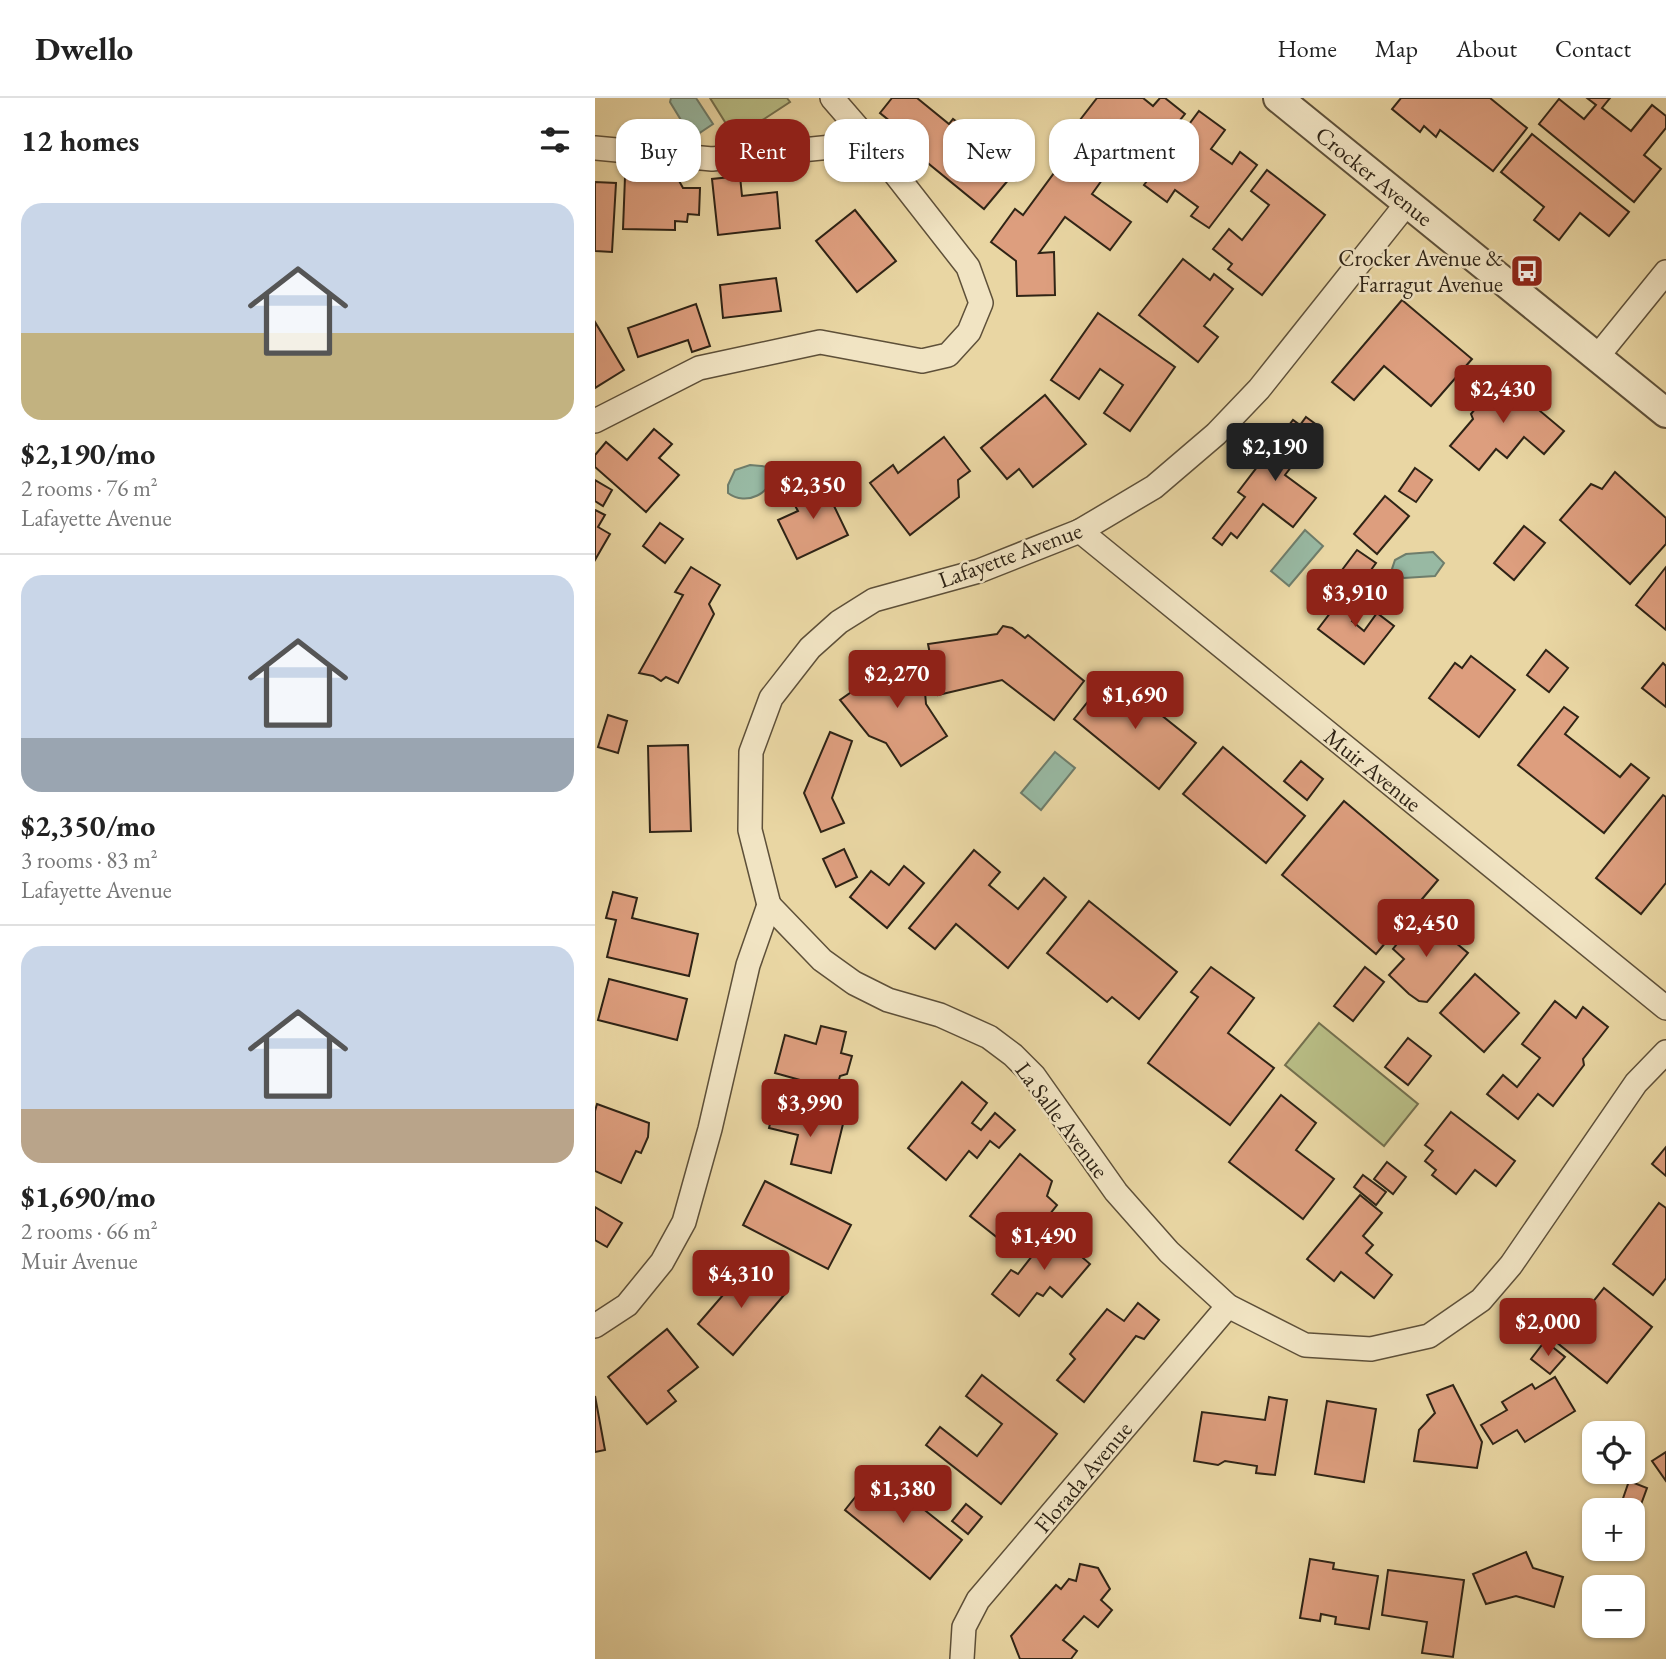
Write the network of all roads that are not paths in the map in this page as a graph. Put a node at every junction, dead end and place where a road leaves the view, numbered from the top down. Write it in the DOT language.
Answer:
graph roads {
  1 [pos="832,98"];
  2 [pos="1279,98"];
  3 [pos="850,119"];
  4 [pos="595,148"];
  5 [pos="824,148"];
  6 [pos="902,182"];
  7 [pos="1408,202"];
  8 [pos="1666,272"];
  9 [pos="1597,357"];
  10 [pos="1666,413"];
  11 [pos="595,421"];
  12 [pos="1080,531"];
  13 [pos="769,905"];
  14 [pos="1666,1009"];
  15 [pos="1666,1052"];
  16 [pos="1228,1306"];
  17 [pos="595,1326"];
  18 [pos="962,1659"];
  1 -- 3 [label="street"];
  2 -- 7 [label="street, Crocker Avenue"];
  4 -- 5 [label="street"];
  6 -- 11 [label="street"];
  7 -- 9 [label="street, Crocker Avenue"];
  7 -- 12 [label="street, Lafayette Avenue"];
  8 -- 9 [label="street"];
  9 -- 10 [label="street, Crocker Avenue"];
  12 -- 13 [label="street, Lafayette Avenue"];
  12 -- 14 [label="street, Muir Avenue"];
  13 -- 16 [label="street, La Salle Avenue"];
  13 -- 17 [label="street"];
  15 -- 16 [label="street, La Salle Avenue"];
  16 -- 18 [label="street, Florada Avenue"];
}
